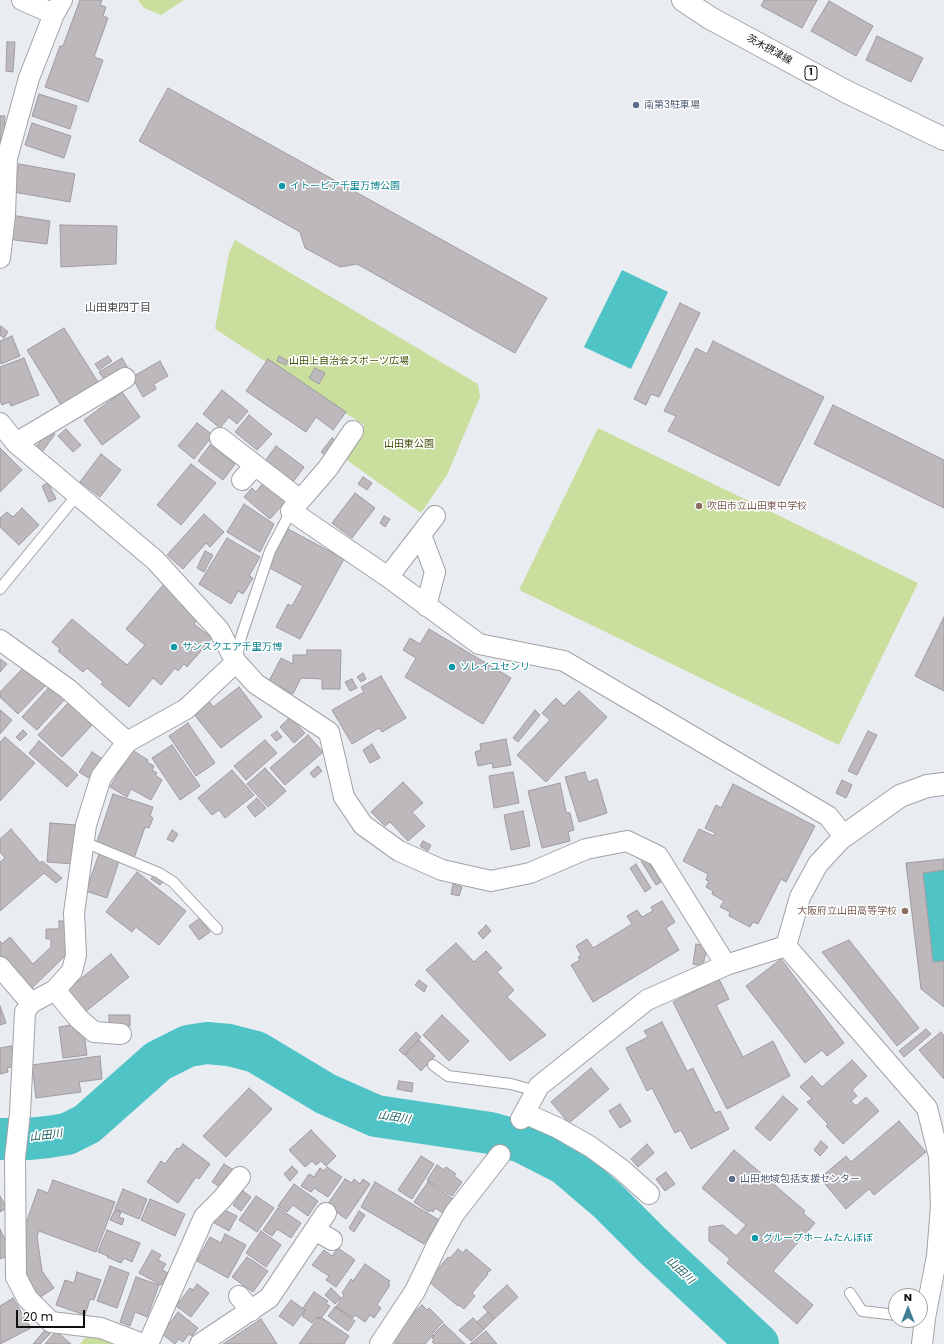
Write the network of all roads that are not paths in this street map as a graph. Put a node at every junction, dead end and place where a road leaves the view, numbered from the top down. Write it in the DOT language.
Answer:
graph roads {
  1 [pos="22,0"];
  2 [pos="683,0"];
  3 [pos="58,7"];
  4 [pos="944,139"];
  5 [pos="4,158"];
  6 [pos="0,258"];
  7 [pos="125,378"];
  8 [pos="0,423"];
  9 [pos="353,431"];
  10 [pos="220,438"];
  11 [pos="16,443"];
  12 [pos="255,465"];
  13 [pos="242,480"];
  14 [pos="77,495"];
  15 [pos="295,505"];
  16 [pos="435,516"];
  17 [pos="421,535"];
  18 [pos="388,577"];
  19 [pos="0,589"];
  20 [pos="426,606"];
  21 [pos="0,640"];
  22 [pos="236,662"];
  23 [pos="127,742"];
  24 [pos="944,784"];
  25 [pos="844,836"];
  26 [pos="84,842"];
  27 [pos="216,929"];
  28 [pos="786,946"];
  29 [pos="726,965"];
  30 [pos="0,967"];
  31 [pos="55,990"];
  32 [pos="31,1003"];
  33 [pos="122,1034"];
  34 [pos="432,1065"];
  35 [pos="536,1091"];
  36 [pos="500,1155"];
  37 [pos="240,1177"];
  38 [pos="649,1194"];
  39 [pos="326,1213"];
  40 [pos="315,1230"];
  41 [pos="332,1240"];
  42 [pos="8,1279"];
  43 [pos="928,1291"];
  44 [pos="850,1293"];
  45 [pos="888,1314"];
  46 [pos="922,1328"];
  47 [pos="143,1344"];
  48 [pos="148,1344"];
  49 [pos="200,1344"];
  50 [pos="380,1344"];
  51 [pos="922,1344"];
  1 -- 3 [label="street"];
  2 -- 4 [label="main road, 茨木摂津線 / 1"];
  3 -- 5 [label="street"];
  5 -- 6 [label="street"];
  7 -- 11 [label="street"];
  8 -- 11 [label="street"];
  9 -- 15 [label="street"];
  10 -- 12 [label="street"];
  11 -- 14 [label="street"];
  12 -- 13 [label="street"];
  12 -- 15 [label="street"];
  14 -- 19 [label="lane"];
  14 -- 22 [label="street"];
  15 -- 18 [label="street"];
  15 -- 22 [label="lane"];
  16 -- 17 [label="street"];
  17 -- 18 [label="street"];
  17 -- 20 [label="street"];
  18 -- 20 [label="street"];
  20 -- 25 [label="street"];
  21 -- 23 [label="street"];
  22 -- 23 [label="street"];
  22 -- 29 [label="street"];
  23 -- 26 [label="street"];
  24 -- 25 [label="main road"];
  25 -- 28 [label="street"];
  26 -- 27 [label="lane"];
  26 -- 31 [label="street"];
  28 -- 29 [label="street"];
  28 -- 43 [label="street"];
  29 -- 35 [label="street"];
  30 -- 32 [label="street"];
  31 -- 32 [label="street"];
  31 -- 33 [label="street"];
  32 -- 42 [label="street"];
  34 -- 35 [label="lane"];
  35 -- 38 [label="street"];
  36 -- 50 [label="street"];
  37 -- 48 [label="street"];
  39 -- 40 [label="street"];
  40 -- 41 [label="street"];
  40 -- 49 [label="street"];
  42 -- 47 [label="street"];
  44 -- 45 [label="lane"];
  46 -- 51 [label="street"];
}
